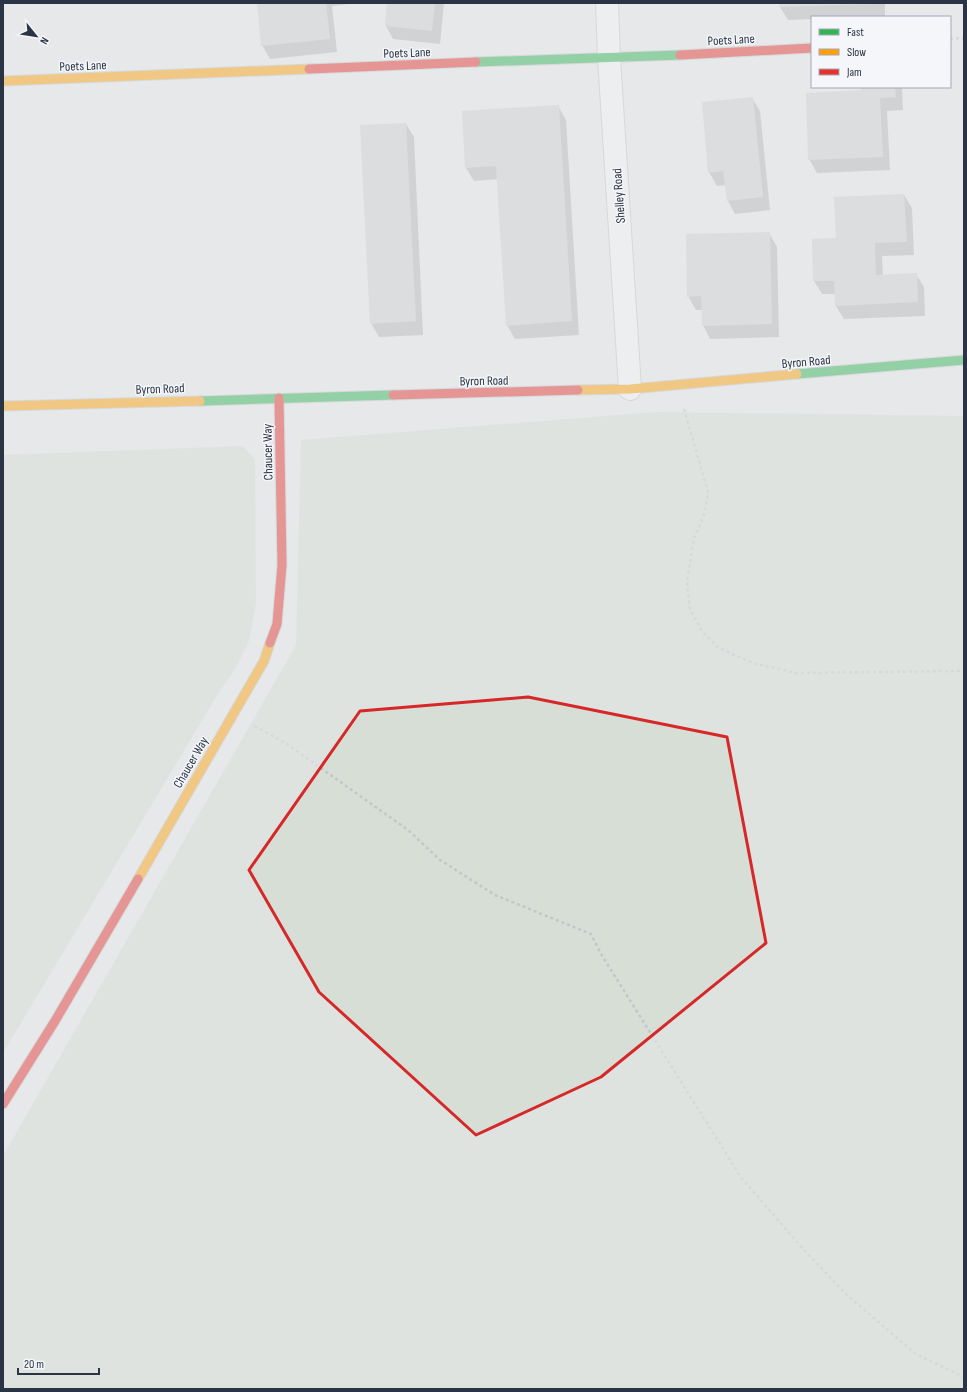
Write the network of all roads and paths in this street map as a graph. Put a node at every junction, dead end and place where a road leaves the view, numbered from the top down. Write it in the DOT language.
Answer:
graph roads {
  1 [pos="608,3"];
  2 [pos="964,38"];
  3 [pos="951,39"];
  4 [pos="811,48"];
  5 [pos="609,57"];
  6 [pos="3,81"];
  7 [pos="964,360"];
  8 [pos="677,385"];
  9 [pos="630,389"];
  10 [pos="279,398"];
  11 [pos="3,406"];
  12 [pos="964,671"];
  13 [pos="234,713"];
  14 [pos="3,1104"];
  15 [pos="964,1377"];
  1 -- 5 [label="street, Shelley Road"];
  2 -- 3 [label="path"];
  4 -- 5 [label="street, Poets Lane"];
  5 -- 6 [label="street, Poets Lane"];
  5 -- 9 [label="street, Shelley Road"];
  7 -- 8 [label="street, Byron Road"];
  8 -- 9 [label="street, Byron Road"];
  8 -- 12 [label="path"];
  9 -- 10 [label="street, Byron Road"];
  10 -- 11 [label="street, Byron Road"];
  10 -- 13 [label="street, Chaucer Way"];
  13 -- 14 [label="street, Chaucer Way"];
  13 -- 15 [label="path"];
}
